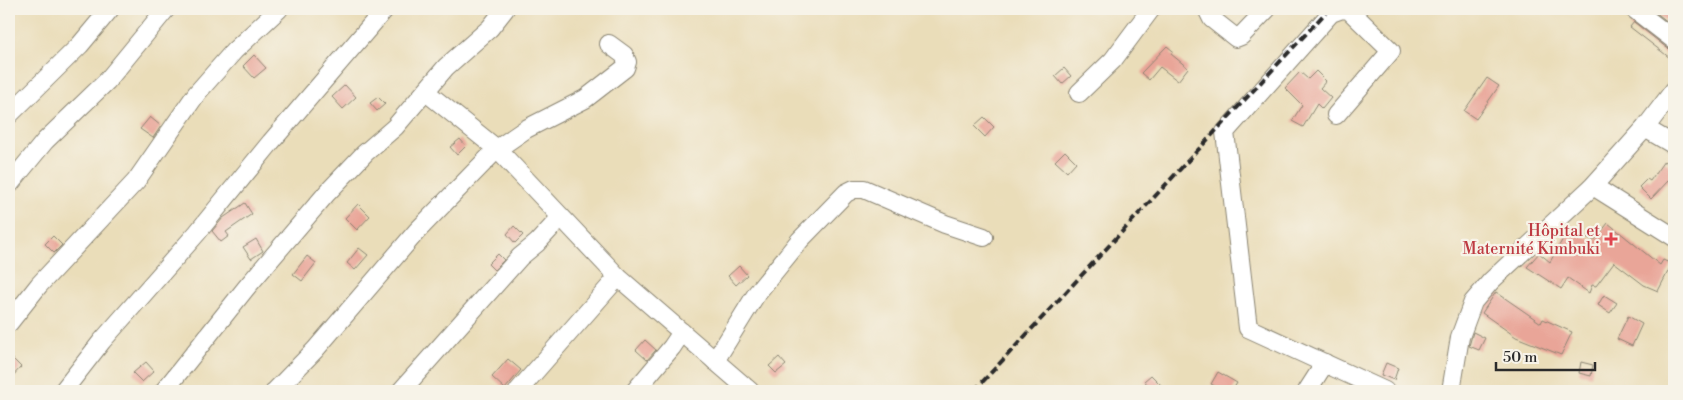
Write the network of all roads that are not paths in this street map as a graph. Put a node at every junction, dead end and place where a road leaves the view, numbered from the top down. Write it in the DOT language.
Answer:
graph roads {
  1 [pos="110,9"];
  2 [pos="166,9"];
  3 [pos="279,9"];
  4 [pos="385,9"];
  5 [pos="505,9"];
  6 [pos="1151,9"];
  7 [pos="1207,9"];
  8 [pos="1267,9"];
  9 [pos="1634,9"];
  10 [pos="1674,40"];
  11 [pos="609,44"];
  12 [pos="1674,90"];
  13 [pos="426,92"];
  14 [pos="1078,93"];
  15 [pos="9,115"];
  16 [pos="1336,115"];
  17 [pos="1645,128"];
  18 [pos="1674,145"];
  19 [pos="497,150"];
  20 [pos="9,185"];
  21 [pos="1593,186"];
  22 [pos="561,216"];
  23 [pos="984,237"];
  24 [pos="1674,237"];
  25 [pos="618,277"];
  26 [pos="9,323"];
  27 [pos="682,332"];
  28 [pos="714,361"];
  29 [pos="1325,363"];
  30 [pos="63,391"];
  31 [pos="164,391"];
  32 [pos="275,391"];
  33 [pos="401,391"];
  34 [pos="518,391"];
  35 [pos="635,391"];
  36 [pos="750,391"];
  37 [pos="1307,391"];
  38 [pos="1386,391"];
  39 [pos="1451,391"];
  1 -- 15 [label="street"];
  2 -- 20 [label="street"];
  3 -- 26 [label="street"];
  4 -- 30 [label="street"];
  5 -- 13 [label="street"];
  6 -- 14 [label="street"];
  7 -- 8 [label="street"];
  9 -- 10 [label="street"];
  11 -- 19 [label="street"];
  12 -- 17 [label="street"];
  13 -- 19 [label="street"];
  13 -- 31 [label="street"];
  16 -- 29 [label="street"];
  17 -- 18 [label="street"];
  17 -- 21 [label="street"];
  19 -- 22 [label="street"];
  19 -- 32 [label="street"];
  21 -- 24 [label="street"];
  21 -- 39 [label="street"];
  22 -- 25 [label="street"];
  22 -- 33 [label="street"];
  23 -- 28 [label="street"];
  25 -- 27 [label="street"];
  25 -- 34 [label="street"];
  27 -- 28 [label="street"];
  27 -- 35 [label="street"];
  28 -- 36 [label="street"];
  29 -- 37 [label="street"];
  29 -- 38 [label="street"];
}
